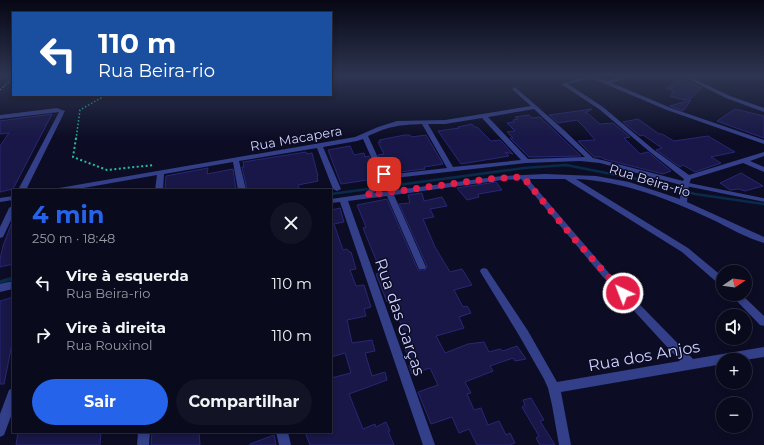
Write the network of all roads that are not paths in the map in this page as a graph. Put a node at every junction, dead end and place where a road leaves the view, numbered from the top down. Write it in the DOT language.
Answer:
graph roads {
  1 [pos="524,97"];
  2 [pos="584,97"];
  3 [pos="640,97"];
  4 [pos="728,97"];
  5 [pos="535,107"];
  6 [pos="764,110"];
  7 [pos="484,116"];
  8 [pos="0,117"];
  9 [pos="424,123"];
  10 [pos="365,136"];
  11 [pos="764,142"];
  12 [pos="320,146"];
  13 [pos="764,154"];
  14 [pos="590,159"];
  15 [pos="236,160"];
  16 [pos="526,161"];
  17 [pos="745,161"];
  18 [pos="451,169"];
  19 [pos="764,170"];
  20 [pos="161,173"];
  21 [pos="567,176"];
  22 [pos="384,177"];
  23 [pos="523,177"];
  24 [pos="686,183"];
  25 [pos="23,189"];
  26 [pos="65,189"];
  27 [pos="159,189"];
  28 [pos="242,189"];
  29 [pos="337,189"];
  30 [pos="389,192"];
  31 [pos="369,193"];
  32 [pos="12,198"];
  33 [pos="343,199"];
  34 [pos="0,200"];
  35 [pos="764,200"];
  36 [pos="332,201"];
  37 [pos="683,201"];
  38 [pos="12,210"];
  39 [pos="0,235"];
  40 [pos="764,240"];
  41 [pos="422,267"];
  42 [pos="484,271"];
  43 [pos="716,276"];
  44 [pos="12,285"];
  45 [pos="0,288"];
  46 [pos="742,301"];
  47 [pos="764,322"];
  48 [pos="764,352"];
  49 [pos="691,364"];
  50 [pos="554,388"];
  51 [pos="12,397"];
  52 [pos="0,431"];
  53 [pos="144,433"];
  54 [pos="282,433"];
  55 [pos="143,445"];
  56 [pos="285,445"];
  57 [pos="429,445"];
  58 [pos="565,445"];
  1 -- 5 [label="street"];
  2 -- 24 [label="street"];
  3 -- 11 [label="street"];
  4 -- 6 [label="street"];
  5 -- 7 [label="street, Rua Macapera"];
  5 -- 14 [label="street"];
  7 -- 9 [label="street, Rua Macapera"];
  7 -- 16 [label="street"];
  8 -- 25 [label="street"];
  9 -- 10 [label="street, Rua Macapera"];
  9 -- 18 [label="street"];
  10 -- 12 [label="street, Rua Macapera"];
  10 -- 22 [label="street"];
  12 -- 15 [label="street, Rua Macapera"];
  12 -- 29 [label="street"];
  13 -- 17 [label="street"];
  14 -- 16 [label="street"];
  14 -- 24 [label="street"];
  15 -- 20 [label="street, Rua Macapera"];
  15 -- 28 [label="street"];
  16 -- 18 [label="street"];
  17 -- 19 [label="street"];
  17 -- 24 [label="street"];
  18 -- 22 [label="street"];
  20 -- 26 [label="street, Rua Macapera"];
  20 -- 27 [label="street"];
  21 -- 23 [label="street, Rua Beira-rio"];
  21 -- 37 [label="street, Rua Beira-rio"];
  21 -- 43 [label="street"];
  22 -- 31 [label="street"];
  23 -- 30 [label="street, Rua Beira-rio"];
  23 -- 49 [label="street"];
  24 -- 35 [label="lane"];
  24 -- 37 [label="street"];
  30 -- 31 [label="street, Rua Beira-rio"];
  30 -- 41 [label="street"];
  31 -- 33 [label="street, Rua Beira-rio"];
  32 -- 34 [label="street"];
  33 -- 36 [label="street, Rua Beira-rio"];
  33 -- 57 [label="street, Rua das Garças"];
  37 -- 40 [label="street, Rua Beira-rio"];
  38 -- 39 [label="street"];
  42 -- 50 [label="street"];
  44 -- 45 [label="street"];
  46 -- 47 [label="street"];
  48 -- 49 [label="street, Rua dos Anjos"];
  49 -- 50 [label="street, Rua dos Anjos"];
  50 -- 58 [label="street"];
  51 -- 52 [label="street"];
  53 -- 55 [label="street"];
  54 -- 56 [label="street"];
}
